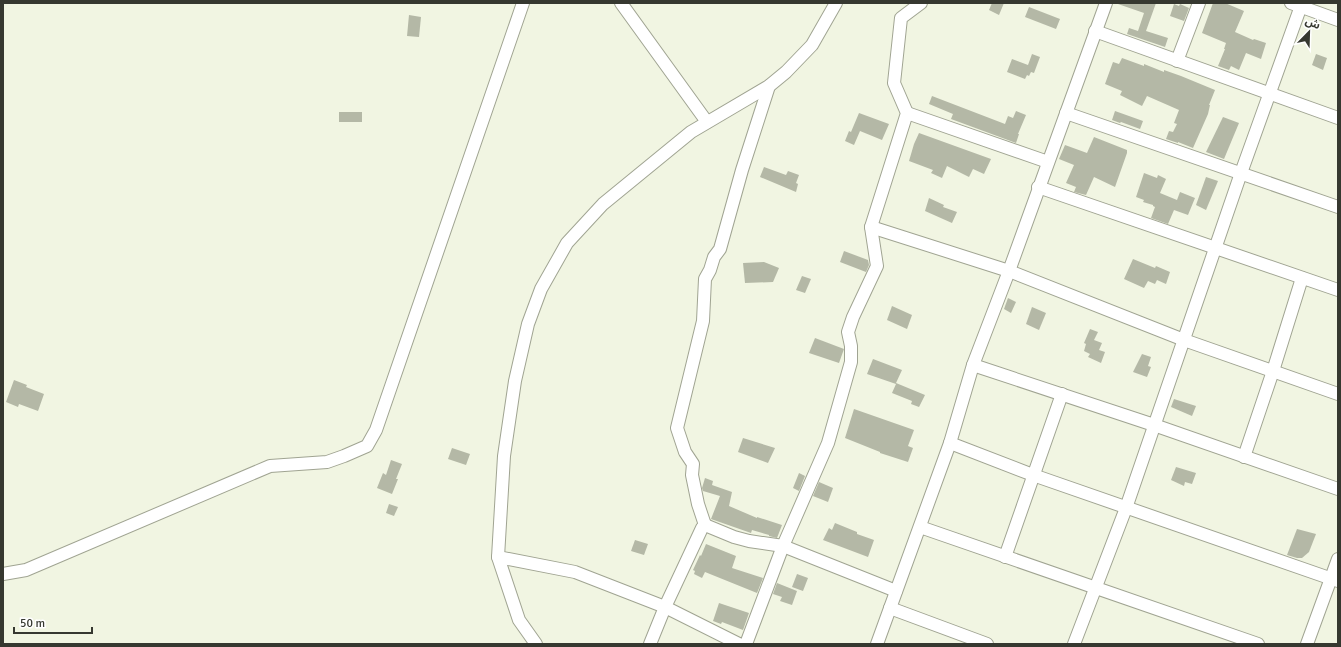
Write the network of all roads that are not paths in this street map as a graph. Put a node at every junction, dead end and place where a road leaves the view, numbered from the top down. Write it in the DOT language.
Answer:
graph roads {
  1 [pos="523,3"];
  2 [pos="621,3"];
  3 [pos="836,3"];
  4 [pos="921,3"];
  5 [pos="1106,3"];
  6 [pos="1199,3"];
  7 [pos="1298,4"];
  8 [pos="1338,20"];
  9 [pos="1095,31"];
  10 [pos="1177,61"];
  11 [pos="769,86"];
  12 [pos="1270,94"];
  13 [pos="908,113"];
  14 [pos="1066,113"];
  15 [pos="1338,118"];
  16 [pos="707,122"];
  17 [pos="1048,162"];
  18 [pos="1241,173"];
  19 [pos="1038,187"];
  20 [pos="1338,207"];
  21 [pos="871,227"];
  22 [pos="1216,247"];
  23 [pos="1008,271"];
  24 [pos="1302,278"];
  25 [pos="1338,290"];
  26 [pos="1184,340"];
  27 [pos="973,365"];
  28 [pos="1273,371"];
  29 [pos="1062,394"];
  30 [pos="1338,394"];
  31 [pos="1154,425"];
  32 [pos="950,443"];
  33 [pos="1244,457"];
  34 [pos="1033,475"];
  35 [pos="1338,489"];
  36 [pos="1126,508"];
  37 [pos="705,525"];
  38 [pos="920,527"];
  39 [pos="783,546"];
  40 [pos="498,557"];
  41 [pos="1005,557"];
  42 [pos="1338,559"];
  43 [pos="3,574"];
  44 [pos="1335,580"];
  45 [pos="1095,589"];
  46 [pos="896,591"];
  47 [pos="665,607"];
  48 [pos="890,608"];
  49 [pos="536,644"];
  50 [pos="650,644"];
  51 [pos="739,644"];
  52 [pos="746,644"];
  53 [pos="877,644"];
  54 [pos="987,644"];
  55 [pos="1074,644"];
  56 [pos="1258,644"];
  57 [pos="1307,644"];
  1 -- 43 [label="street"];
  2 -- 16 [label="street"];
  3 -- 11 [label="street"];
  4 -- 13 [label="street"];
  5 -- 9 [label="street"];
  6 -- 10 [label="street"];
  7 -- 8 [label="street"];
  7 -- 12 [label="street"];
  9 -- 10 [label="street"];
  9 -- 14 [label="street"];
  10 -- 12 [label="street"];
  11 -- 16 [label="street"];
  11 -- 37 [label="street"];
  12 -- 15 [label="street"];
  12 -- 18 [label="street"];
  13 -- 17 [label="street"];
  13 -- 21 [label="street"];
  14 -- 17 [label="street"];
  14 -- 18 [label="street"];
  16 -- 40 [label="street"];
  17 -- 19 [label="street"];
  18 -- 20 [label="street"];
  18 -- 22 [label="street"];
  19 -- 22 [label="street"];
  19 -- 23 [label="street"];
  21 -- 23 [label="street"];
  21 -- 39 [label="street"];
  22 -- 24 [label="street"];
  22 -- 26 [label="street"];
  23 -- 26 [label="street"];
  23 -- 27 [label="street"];
  24 -- 25 [label="street"];
  24 -- 28 [label="street"];
  26 -- 28 [label="street"];
  26 -- 31 [label="street"];
  27 -- 29 [label="street"];
  27 -- 32 [label="street"];
  28 -- 30 [label="street"];
  28 -- 33 [label="street"];
  29 -- 31 [label="street"];
  29 -- 34 [label="street"];
  31 -- 33 [label="street"];
  31 -- 36 [label="street"];
  32 -- 34 [label="street"];
  32 -- 38 [label="street"];
  33 -- 35 [label="street"];
  34 -- 36 [label="street"];
  34 -- 41 [label="street"];
  36 -- 44 [label="street"];
  36 -- 45 [label="street"];
  37 -- 39 [label="street"];
  37 -- 47 [label="street"];
  38 -- 41 [label="street"];
  38 -- 46 [label="street"];
  39 -- 46 [label="street"];
  39 -- 52 [label="street"];
  40 -- 47 [label="street"];
  40 -- 49 [label="street"];
  41 -- 45 [label="street"];
  42 -- 44 [label="street"];
  44 -- 57 [label="street"];
  45 -- 55 [label="street"];
  45 -- 56 [label="street"];
  46 -- 48 [label="street"];
  47 -- 50 [label="street"];
  47 -- 51 [label="street"];
  48 -- 53 [label="street"];
  48 -- 54 [label="street"];
}
